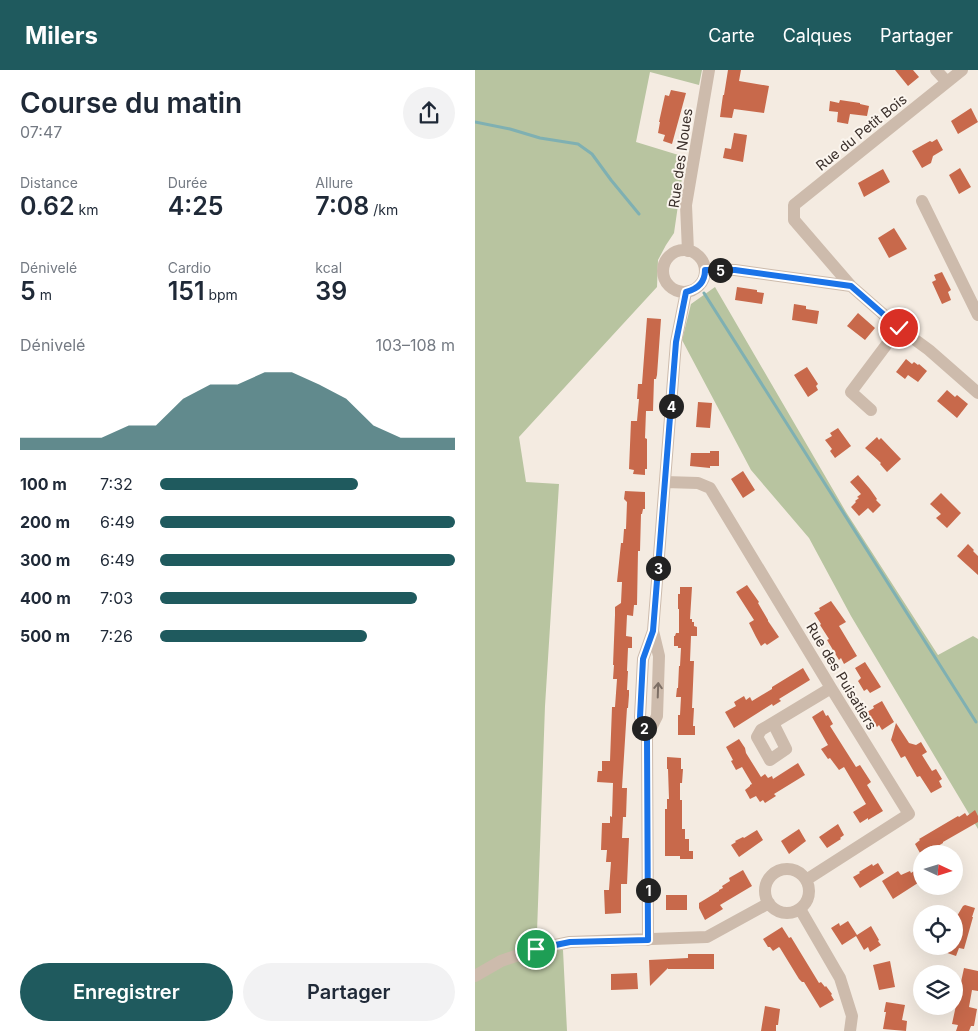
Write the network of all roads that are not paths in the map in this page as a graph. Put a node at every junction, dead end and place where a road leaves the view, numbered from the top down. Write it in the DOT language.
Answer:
graph roads {
  1 [pos="709,70"];
  2 [pos="935,70"];
  3 [pos="962,70"];
  4 [pos="947,82"];
  5 [pos="921,201"];
  6 [pos="688,250"];
  7 [pos="705,270"];
  8 [pos="851,286"];
  9 [pos="686,292"];
  10 [pos="978,315"];
  11 [pos="899,328"];
  12 [pos="978,392"];
  13 [pos="871,410"];
  14 [pos="665,482"];
  15 [pos="831,688"];
  16 [pos="773,724"];
  17 [pos="806,880"];
  18 [pos="769,903"];
  19 [pos="800,909"];
  20 [pos="648,940"];
  21 [pos="475,976"];
  22 [pos="850,1031"];
  1 -- 6 [label="street, Rue des Noues"];
  2 -- 4 [label="street"];
  3 -- 4 [label="street, Rue du Petit Bois"];
  4 -- 8 [label="street, Rue du Petit Bois"];
  5 -- 10 [label="street"];
  6 -- 7 [label="street"];
  6 -- 9 [label="street"];
  7 -- 8 [label="street"];
  7 -- 9 [label="street"];
  8 -- 11 [label="street"];
  9 -- 14 [label="street"];
  11 -- 12 [label="street"];
  11 -- 13 [label="street"];
  14 -- 15 [label="street, Rue des Puisatiers"];
  14 -- 20 [label="street"];
  15 -- 16 [label="street"];
  15 -- 17 [label="street, Rue des Puisatiers"];
  17 -- 18 [label="street"];
  17 -- 19 [label="street"];
  18 -- 19 [label="street"];
  18 -- 20 [label="street"];
  19 -- 22 [label="street"];
  20 -- 21 [label="street"];
}
